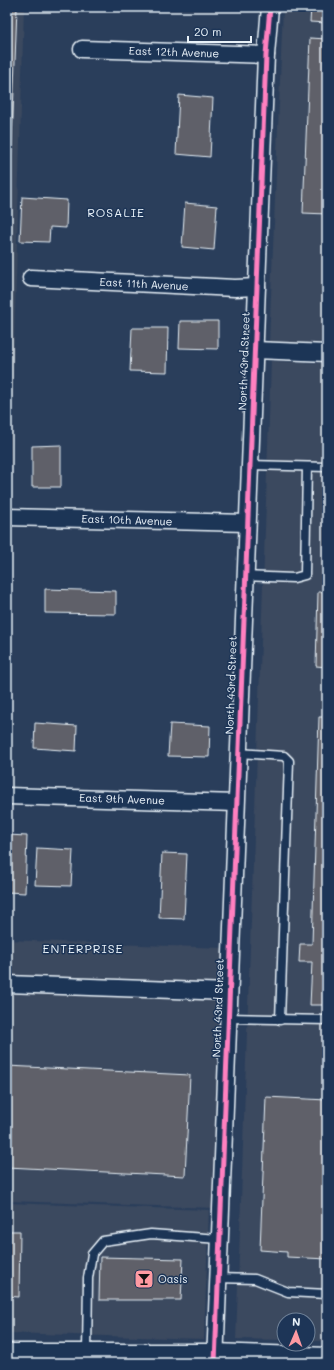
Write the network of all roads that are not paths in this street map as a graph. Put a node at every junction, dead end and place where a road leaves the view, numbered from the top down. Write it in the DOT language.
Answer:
graph roads {
  1 [pos="270,7"];
  2 [pos="82,49"];
  3 [pos="266,55"];
  4 [pos="31,278"];
  5 [pos="257,287"];
  6 [pos="255,350"];
  7 [pos="327,353"];
  8 [pos="250,465"];
  9 [pos="307,466"];
  10 [pos="327,467"];
  11 [pos="7,517"];
  12 [pos="247,523"];
  13 [pos="245,576"];
  14 [pos="238,753"];
  15 [pos="7,796"];
  16 [pos="236,803"];
  17 [pos="7,984"];
  18 [pos="229,992"];
  19 [pos="228,1018"];
  20 [pos="280,1020"];
  21 [pos="327,1020"];
  22 [pos="219,1239"];
  23 [pos="217,1278"];
  24 [pos="327,1294"];
  25 [pos="7,1355"];
  26 [pos="87,1355"];
  27 [pos="215,1359"];
  28 [pos="327,1359"];
  1 -- 3 [label="street, North 43rd Street"];
  2 -- 3 [label="street, East 12th Avenue"];
  3 -- 5 [label="street, North 43rd Street"];
  4 -- 5 [label="street, East 11th Avenue"];
  5 -- 6 [label="street, North 43rd Street"];
  6 -- 7 [label="street"];
  6 -- 8 [label="street, North 43rd Street"];
  8 -- 9 [label="lane"];
  8 -- 12 [label="street, North 43rd Street"];
  9 -- 10 [label="lane"];
  9 -- 13 [label="lane"];
  11 -- 12 [label="street, East 10th Avenue"];
  12 -- 13 [label="street, North 43rd Street"];
  13 -- 14 [label="street, North 43rd Street"];
  14 -- 16 [label="street, North 43rd Street"];
  14 -- 20 [label="lane"];
  15 -- 16 [label="street, East 9th Avenue"];
  16 -- 18 [label="street, North 43rd Street"];
  17 -- 18 [label="street"];
  18 -- 19 [label="street, North 43rd Street"];
  19 -- 20 [label="lane"];
  19 -- 22 [label="street, North 43rd Street"];
  20 -- 21 [label="lane"];
  22 -- 23 [label="street, North 43rd Street"];
  22 -- 26 [label="lane"];
  23 -- 24 [label="lane"];
  23 -- 27 [label="street, North 43rd Street"];
  25 -- 26 [label="street"];
  26 -- 27 [label="street"];
  27 -- 28 [label="street"];
}
